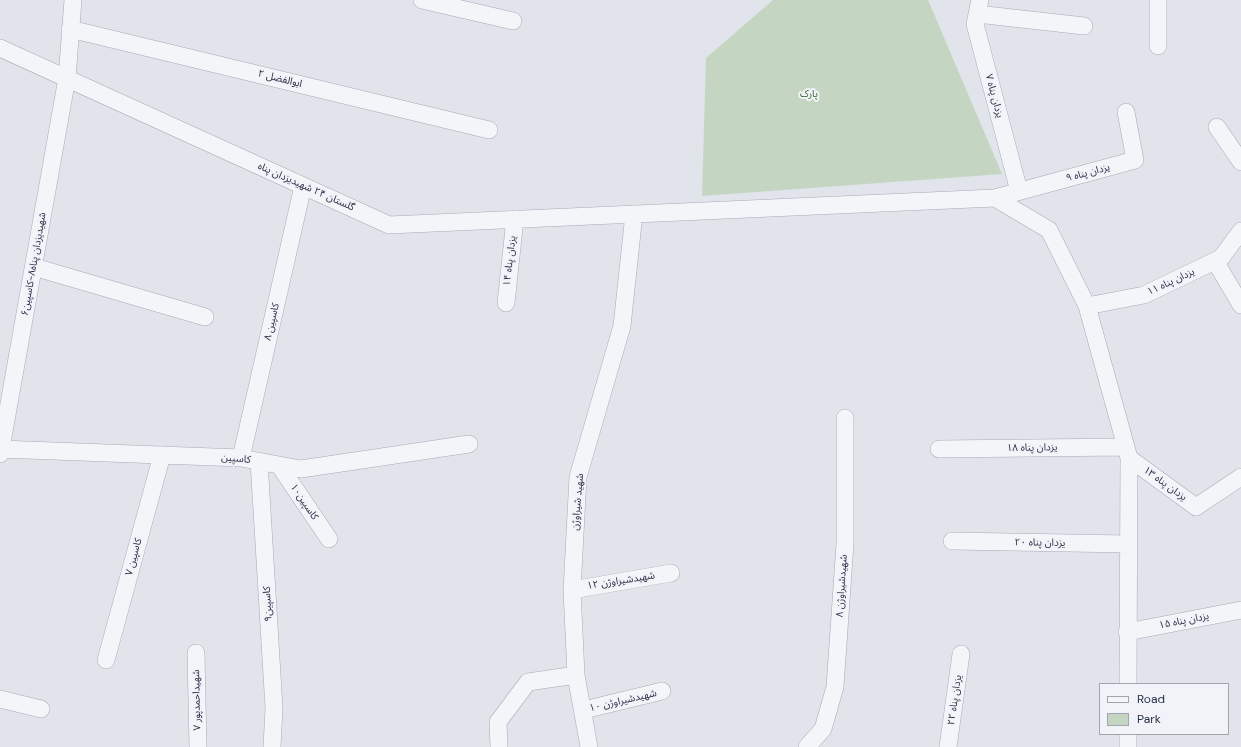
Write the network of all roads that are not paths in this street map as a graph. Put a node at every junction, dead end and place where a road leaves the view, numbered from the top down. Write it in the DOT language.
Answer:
graph roads {
  1 [pos="72,0"];
  2 [pos="422,0"];
  3 [pos="1158,0"];
  4 [pos="979,7"];
  5 [pos="513,20"];
  6 [pos="1084,26"];
  7 [pos="70,29"];
  8 [pos="1158,46"];
  9 [pos="0,48"];
  10 [pos="66,78"];
  11 [pos="1126,112"];
  12 [pos="1217,127"];
  13 [pos="489,130"];
  14 [pos="1241,162"];
  15 [pos="303,186"];
  16 [pos="1019,191"];
  17 [pos="995,198"];
  18 [pos="634,214"];
  19 [pos="515,219"];
  20 [pos="1241,231"];
  21 [pos="1215,261"];
  22 [pos="34,266"];
  23 [pos="506,303"];
  24 [pos="1241,305"];
  25 [pos="1086,306"];
  26 [pos="206,317"];
  27 [pos="845,418"];
  28 [pos="469,444"];
  29 [pos="939,449"];
  30 [pos="0,451"];
  31 [pos="1127,452"];
  32 [pos="162,455"];
  33 [pos="241,458"];
  34 [pos="259,461"];
  35 [pos="279,465"];
  36 [pos="1241,477"];
  37 [pos="329,539"];
  38 [pos="952,541"];
  39 [pos="1128,544"];
  40 [pos="671,574"];
  41 [pos="572,590"];
  42 [pos="1241,610"];
  43 [pos="1127,632"];
  44 [pos="196,653"];
  45 [pos="962,654"];
  46 [pos="106,660"];
  47 [pos="576,675"];
  48 [pos="1128,683"];
  49 [pos="662,691"];
  50 [pos="0,699"];
  51 [pos="41,709"];
  52 [pos="584,710"];
  53 [pos="1128,735"];
  54 [pos="198,747"];
  55 [pos="272,747"];
  56 [pos="499,747"];
  57 [pos="589,747"];
  58 [pos="807,747"];
  59 [pos="948,747"];
  60 [pos="1128,747"];
  1 -- 7 [label="street, شهیدیزدان پناه۸-کاسپین۶"];
  2 -- 5 [label="street"];
  3 -- 8 [label="street"];
  4 -- 6 [label="street"];
  4 -- 16 [label="street, یزدان پناه ۷"];
  7 -- 10 [label="street, شهیدیزدان پناه۸-کاسپین۶"];
  7 -- 13 [label="street, ابوالفضل ۲"];
  9 -- 10 [label="street, گلستان ۲۴ شهیدیزدان پناه"];
  10 -- 15 [label="street, گلستان ۲۴ شهیدیزدان پناه"];
  10 -- 22 [label="street, شهیدیزدان پناه۸-کاسپین۶"];
  11 -- 16 [label="street, یزدان پناه ۹"];
  12 -- 14 [label="street"];
  15 -- 19 [label="street, گلستان ۲۴ شهیدیزدان پناه"];
  15 -- 33 [label="street, کاسپین ۸"];
  16 -- 17 [label="street, یزدان پناه ۹"];
  17 -- 18 [label="street, گلستان ۲۴ شهیدیزدان پناه"];
  17 -- 25 [label="street"];
  18 -- 19 [label="street, گلستان ۲۴ شهیدیزدان پناه"];
  18 -- 41 [label="street, شهید شیراوژن"];
  19 -- 23 [label="street, یزدان پناه ۱۴"];
  20 -- 21 [label="street, یزدان پناه ۱۱"];
  21 -- 24 [label="street"];
  21 -- 25 [label="street, یزدان پناه ۱۱"];
  22 -- 26 [label="street"];
  22 -- 30 [label="street, شهیدیزدان پناه۸-کاسپین۶"];
  25 -- 31 [label="street"];
  27 -- 58 [label="street, شهیدشیراوژن ۸"];
  28 -- 35 [label="street, کاسپین"];
  29 -- 31 [label="street, یزدان پناه ۱۸"];
  30 -- 32 [label="street, کاسپین"];
  31 -- 36 [label="street, یزدان پناه ۱۳"];
  31 -- 39 [label="street"];
  32 -- 33 [label="street, کاسپین"];
  32 -- 46 [label="street, کاسپین ۷"];
  33 -- 34 [label="street, کاسپین"];
  34 -- 35 [label="street, کاسپین"];
  34 -- 55 [label="street, کاسپین۹"];
  35 -- 37 [label="street, کاسپین۱۰"];
  38 -- 39 [label="street, یزدان پناه ۲۰"];
  39 -- 43 [label="street"];
  40 -- 41 [label="street, شهیدشیراوژن ۱۲"];
  41 -- 47 [label="street, شهید شیراوژن"];
  42 -- 43 [label="street, یزدان پناه ۱۵"];
  43 -- 48 [label="street"];
  44 -- 54 [label="street, شهیداحمدپور ۷"];
  45 -- 59 [label="street, یزدان پناه ۲۲"];
  47 -- 52 [label="street, شهید شیراوژن"];
  47 -- 56 [label="street"];
  49 -- 52 [label="street, شهیدشیراوژن ۱۰"];
  50 -- 51 [label="street"];
  52 -- 57 [label="street, شهید شیراوژن"];
  53 -- 60 [label="street"];
}
